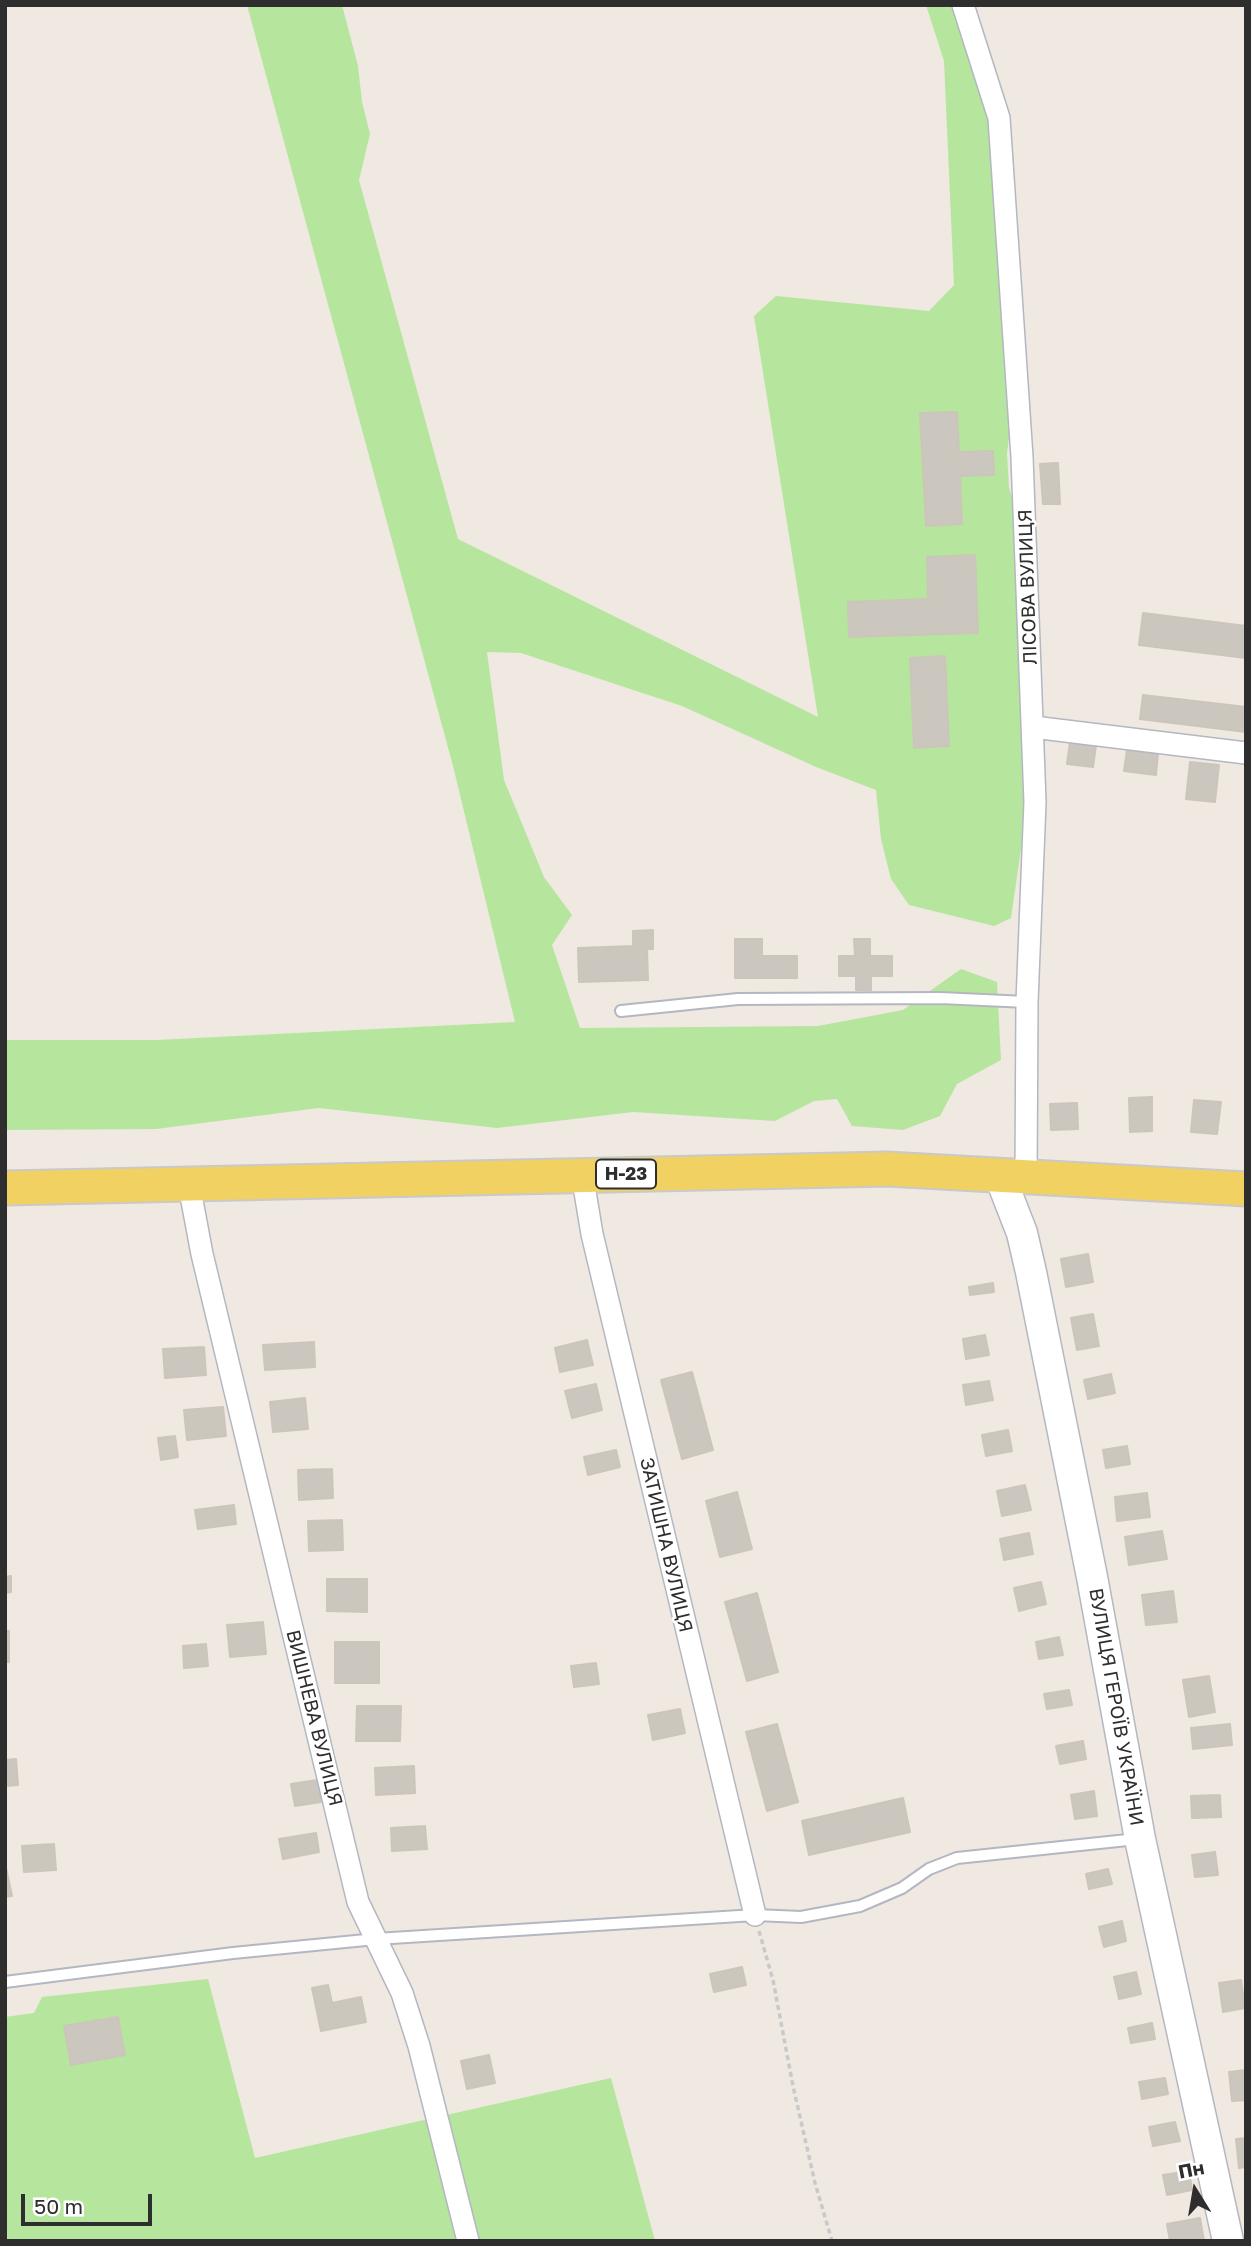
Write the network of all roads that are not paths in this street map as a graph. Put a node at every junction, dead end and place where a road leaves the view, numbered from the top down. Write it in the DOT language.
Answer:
graph roads {
  1 [pos="963,5"];
  2 [pos="1033,727"];
  3 [pos="1246,753"];
  4 [pos="1027,1002"];
  5 [pos="621,1011"];
  6 [pos="582,1174"];
  7 [pos="1013,1175"];
  8 [pos="189,1185"];
  9 [pos="5,1188"];
  10 [pos="1246,1189"];
  11 [pos="1140,1839"];
  12 [pos="755,1915"];
  13 [pos="376,1939"];
  14 [pos="5,1982"];
  15 [pos="468,2241"];
  16 [pos="1228,2241"];
  1 -- 2 [label="street, ЛІСОВА ВУЛИЦЯ"];
  2 -- 3 [label="street"];
  2 -- 4 [label="street, ЛІСОВА ВУЛИЦЯ"];
  4 -- 5 [label="lane"];
  4 -- 7 [label="street, ЛІСОВА ВУЛИЦЯ"];
  6 -- 7 [label="main road, Н-23"];
  6 -- 8 [label="main road, Н-23"];
  6 -- 12 [label="street, ЗАТИШНА ВУЛИЦЯ"];
  7 -- 10 [label="main road, Н-23"];
  7 -- 11 [label="street, ВУЛИЦЯ ГЕРОЇВ УКРАЇНИ"];
  8 -- 9 [label="main road, Н-23"];
  8 -- 13 [label="street, ВИШНЕВА ВУЛИЦЯ"];
  11 -- 12 [label="lane"];
  11 -- 16 [label="street, ВУЛИЦЯ ГЕРОЇВ УКРАЇНИ"];
  12 -- 13 [label="lane"];
  13 -- 14 [label="lane"];
  13 -- 15 [label="street, ВИШНЕВА ВУЛИЦЯ"];
}
